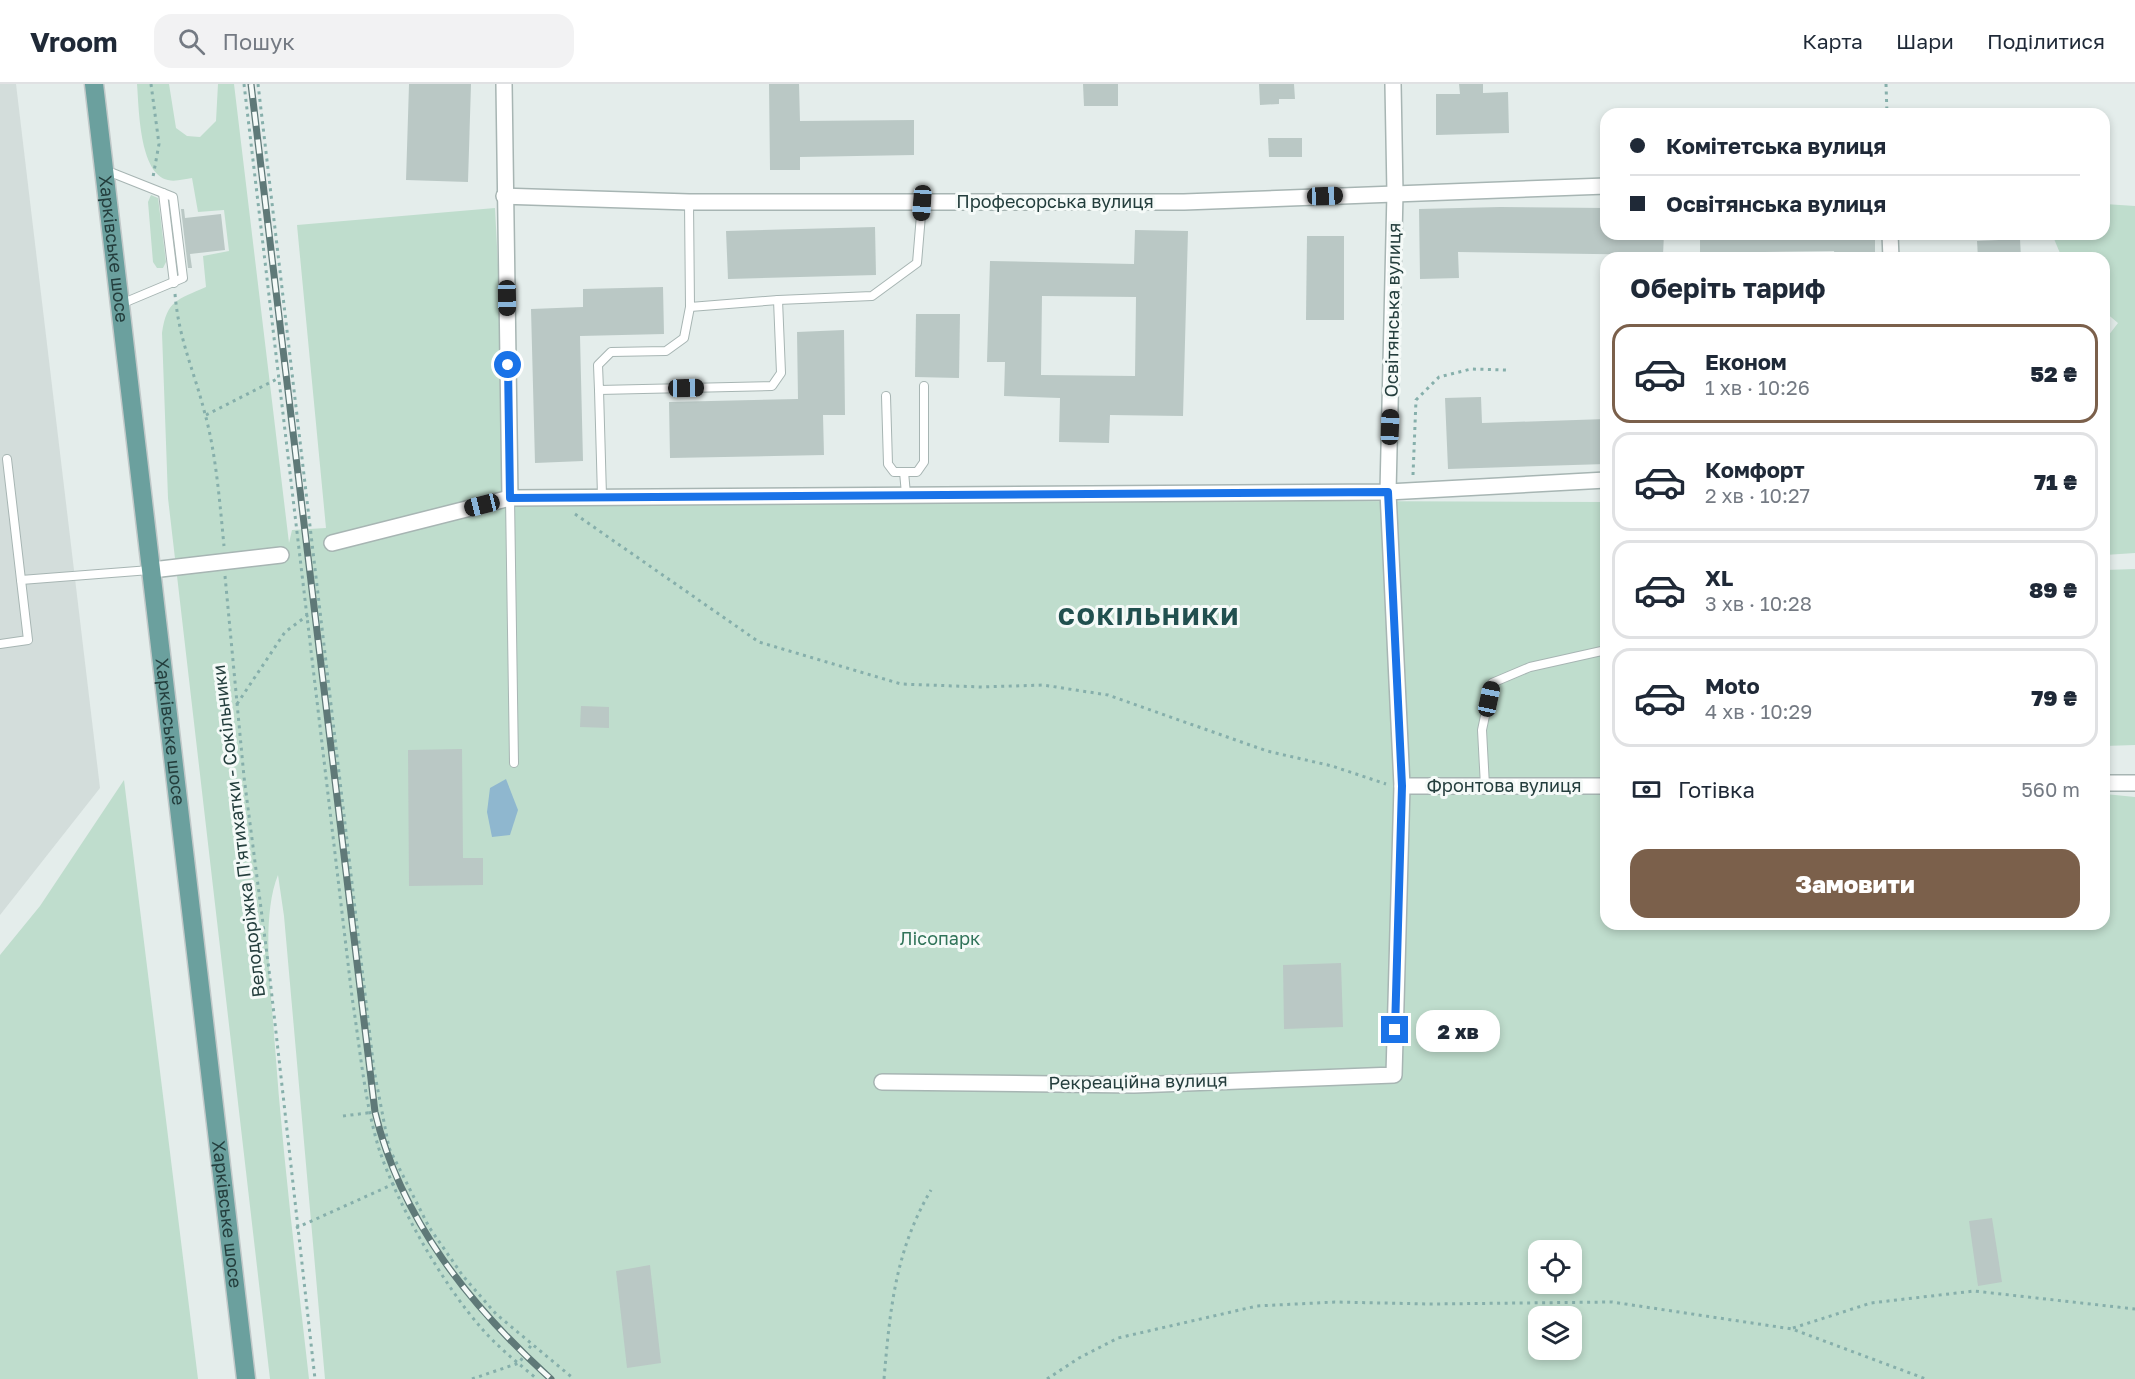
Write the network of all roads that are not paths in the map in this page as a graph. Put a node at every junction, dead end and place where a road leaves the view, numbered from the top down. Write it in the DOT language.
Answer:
graph roads {
  1 [pos="94,84"];
  2 [pos="504,84"];
  3 [pos="1394,84"];
  4 [pos="105,170"];
  5 [pos="1600,186"];
  6 [pos="1395,193"];
  7 [pos="504,195"];
  8 [pos="689,202"];
  9 [pos="922,203"];
  10 [pos="778,300"];
  11 [pos="121,304"];
  12 [pos="690,307"];
  13 [pos="924,386"];
  14 [pos="599,390"];
  15 [pos="886,396"];
  16 [pos="7,459"];
  17 [pos="904,472"];
  18 [pos="1600,480"];
  19 [pos="1388,492"];
  20 [pos="906,494"];
  21 [pos="602,496"];
  22 [pos="510,498"];
  23 [pos="332,543"];
  24 [pos="281,555"];
  25 [pos="152,570"];
  26 [pos="21,580"];
  27 [pos="0,644"];
  28 [pos="1600,651"];
  29 [pos="514,763"];
  30 [pos="2110,783"];
  31 [pos="2135,783"];
  32 [pos="1402,786"];
  33 [pos="1485,786"];
  34 [pos="1600,786"];
  35 [pos="1394,1075"];
  36 [pos="882,1082"];
  37 [pos="246,1379"];
  1 -- 4 [label="main road, Харківське шосе"];
  2 -- 7 [label="street"];
  3 -- 6 [label="street, Освітянська вулиця"];
  4 -- 11 [label="main road, Харківське шосе"];
  4 -- 11 [label="lane"];
  5 -- 6 [label="street, Професорська вулиця"];
  6 -- 9 [label="street, Професорська вулиця"];
  6 -- 19 [label="street, Освітянська вулиця"];
  7 -- 8 [label="street, Професорська вулиця"];
  7 -- 22 [label="street"];
  8 -- 9 [label="street, Професорська вулиця"];
  8 -- 12 [label="lane"];
  9 -- 10 [label="lane"];
  10 -- 12 [label="lane"];
  10 -- 14 [label="lane"];
  11 -- 25 [label="main road, Харківське шосе"];
  12 -- 14 [label="lane"];
  13 -- 17 [label="lane"];
  14 -- 21 [label="lane"];
  15 -- 17 [label="lane"];
  16 -- 26 [label="lane"];
  17 -- 20 [label="lane"];
  18 -- 19 [label="street"];
  19 -- 20 [label="street"];
  19 -- 32 [label="street, Освітянська вулиця"];
  20 -- 21 [label="street"];
  21 -- 22 [label="street"];
  22 -- 23 [label="street"];
  22 -- 29 [label="lane"];
  24 -- 25 [label="street"];
  25 -- 26 [label="lane"];
  25 -- 37 [label="main road, Харківське шосе"];
  26 -- 27 [label="lane"];
  28 -- 33 [label="lane"];
  30 -- 31 [label="street"];
  32 -- 33 [label="street, Фронтова вулиця"];
  32 -- 35 [label="street, Освітянська вулиця"];
  33 -- 34 [label="street, Фронтова вулиця"];
  35 -- 36 [label="street, Рекреаційна вулиця"];
}
